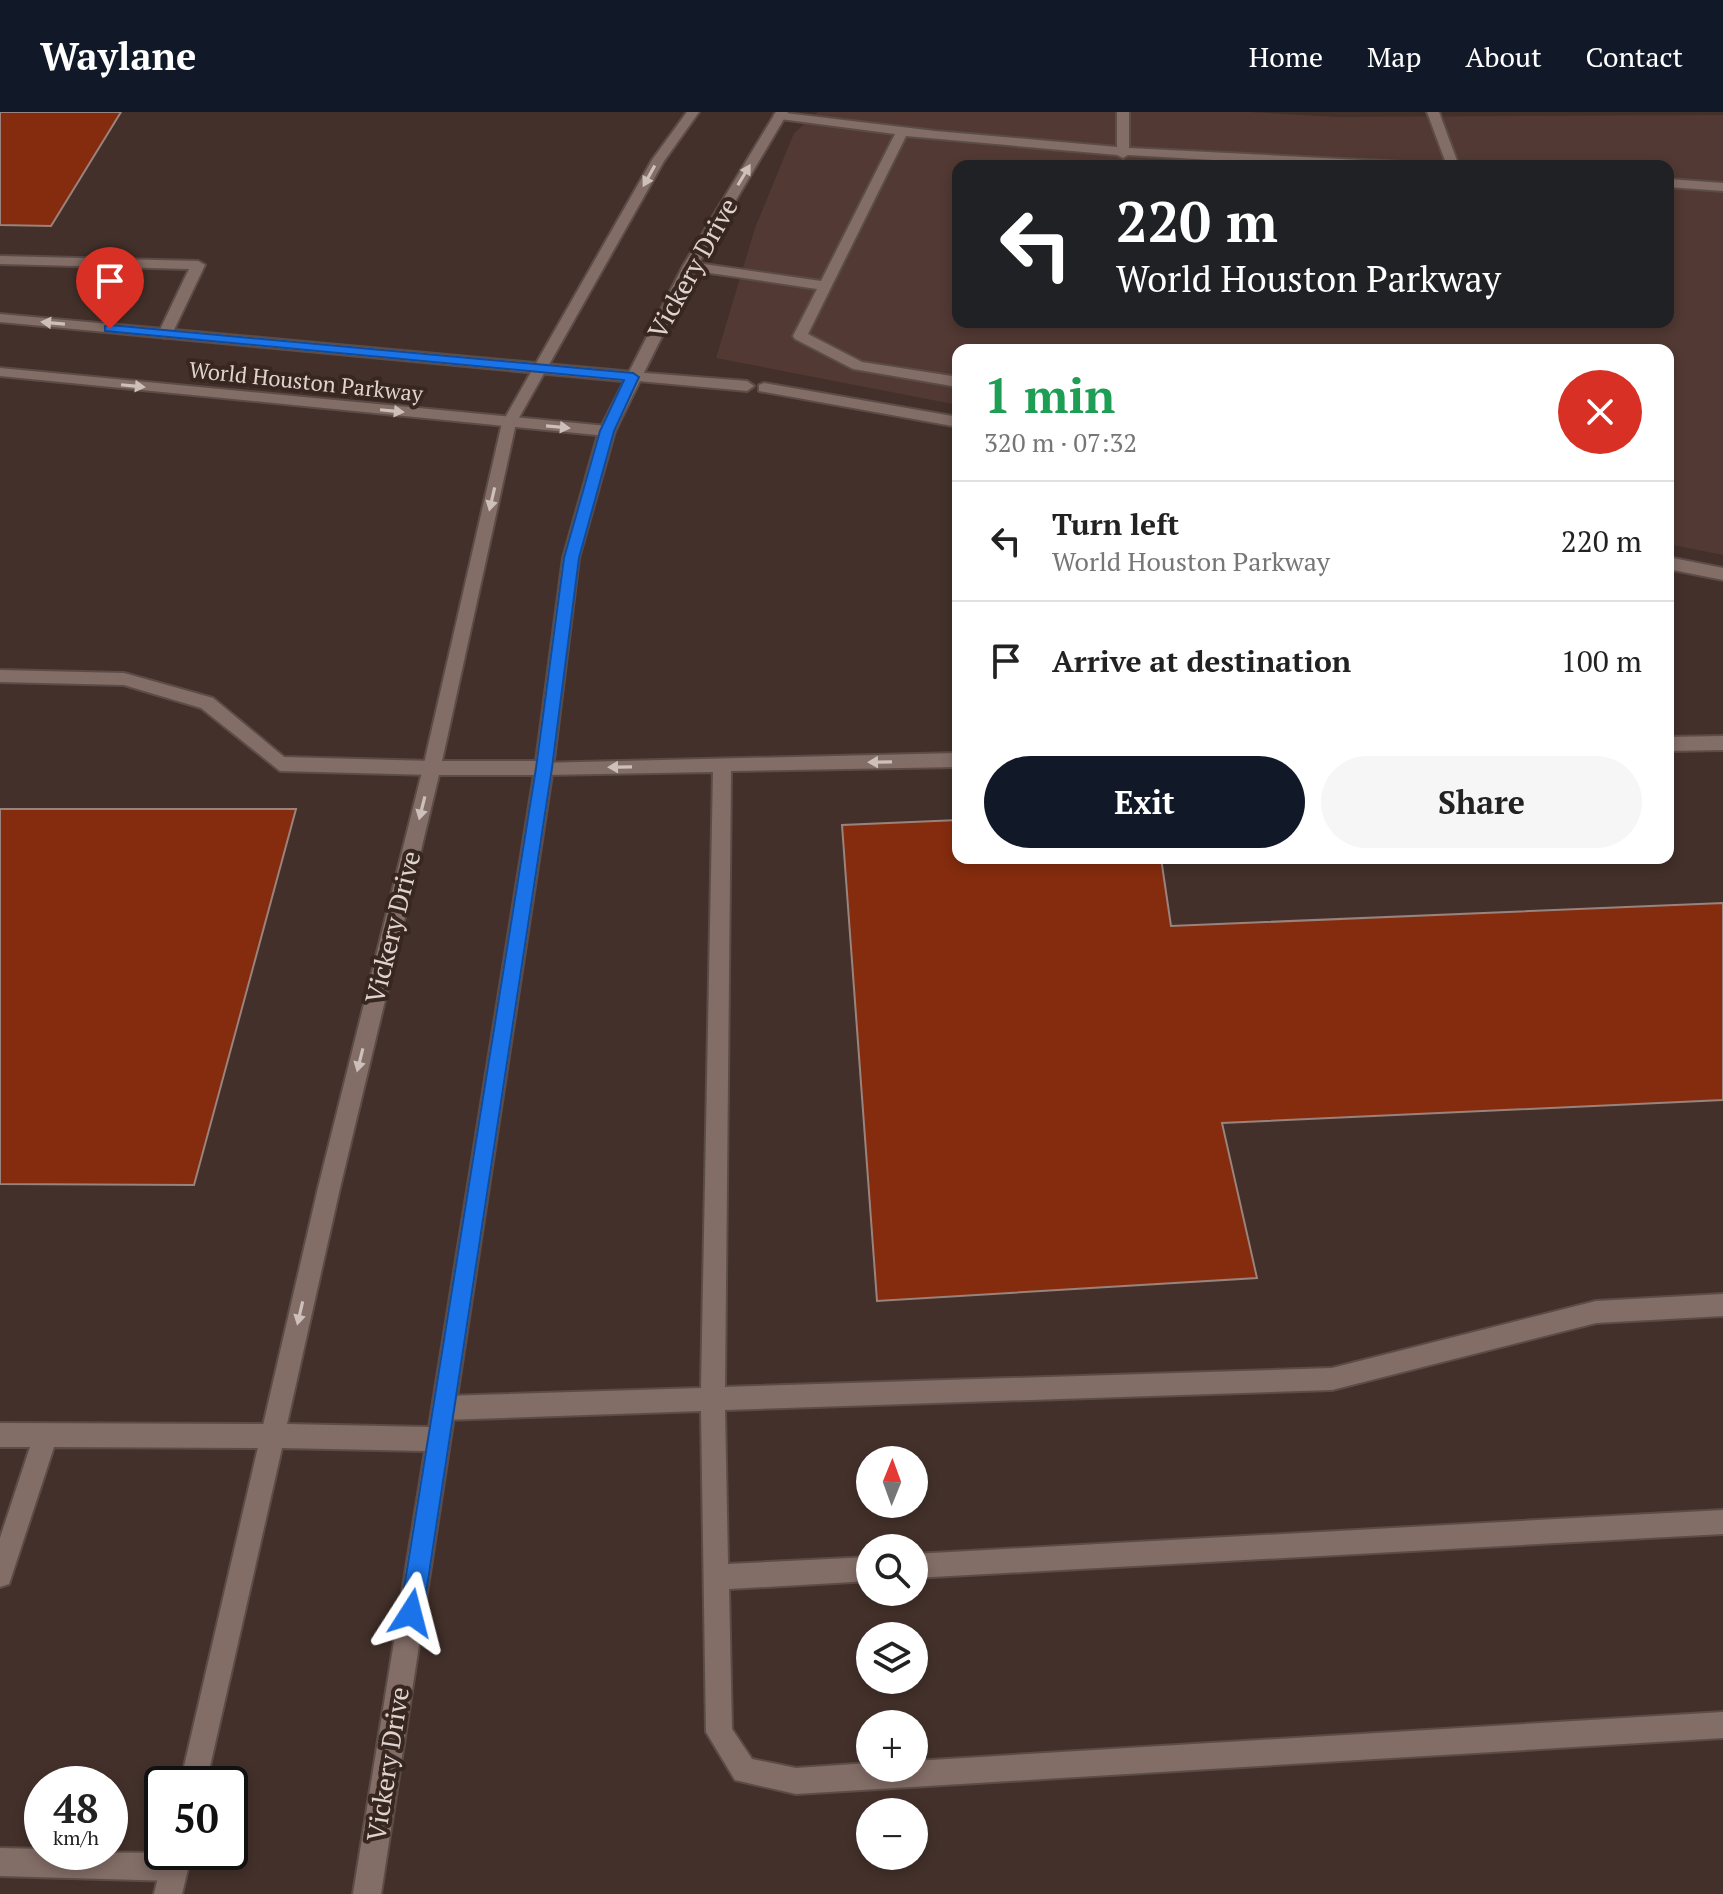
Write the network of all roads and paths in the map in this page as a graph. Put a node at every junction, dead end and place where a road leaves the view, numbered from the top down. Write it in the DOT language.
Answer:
graph roads {
  1 [pos="693,112"];
  2 [pos="1123,112"];
  3 [pos="1433,112"];
  4 [pos="781,114"];
  5 [pos="901,134"];
  6 [pos="1123,154"];
  7 [pos="1262,160"];
  8 [pos="1451,160"];
  9 [pos="1674,183"];
  10 [pos="1723,187"];
  11 [pos="0,260"];
  12 [pos="690,266"];
  13 [pos="825,286"];
  14 [pos="0,318"];
  15 [pos="165,334"];
  16 [pos="539,368"];
  17 [pos="0,372"];
  18 [pos="633,377"];
  19 [pos="952,381"];
  20 [pos="747,386"];
  21 [pos="764,388"];
  22 [pos="952,421"];
  23 [pos="509,423"];
  24 [pos="607,431"];
  25 [pos="1674,564"];
  26 [pos="1723,574"];
  27 [pos="0,676"];
  28 [pos="1723,743"];
  29 [pos="1674,744"];
  30 [pos="952,760"];
  31 [pos="722,765"];
  32 [pos="432,768"];
  33 [pos="544,768"];
  34 [pos="1723,1305"];
  35 [pos="713,1399"];
  36 [pos="444,1408"];
  37 [pos="0,1435"];
  38 [pos="46,1435"];
  39 [pos="272,1436"];
  40 [pos="439,1439"];
  41 [pos="1723,1522"];
  42 [pos="928,1565"];
  43 [pos="856,1570"];
  44 [pos="0,1575"];
  45 [pos="716,1577"];
  46 [pos="1723,1725"];
  47 [pos="197,1766"];
  48 [pos="144,1860"];
  49 [pos="0,1862"];
  50 [pos="173,1870"];
  51 [pos="168,1894"];
  52 [pos="367,1894"];
  1 -- 16 [label="main road, Vickery Drive, one-way"];
  2 -- 6 [label="main road"];
  3 -- 8 [label="main road"];
  4 -- 5 [label="main road"];
  12 -- 4 [label="main road, Vickery Drive, one-way"];
  5 -- 6 [label="main road"];
  5 -- 13 [label="main road"];
  6 -- 7 [label="main road"];
  9 -- 10 [label="main road"];
  11 -- 15 [label="main road"];
  12 -- 13 [label="main road"];
  12 -- 18 [label="main road, Vickery Drive"];
  13 -- 19 [label="main road"];
  15 -- 14 [label="main road, World Houston Parkway, one-way"];
  15 -- 16 [label="main road, World Houston Parkway"];
  16 -- 18 [label="main road, World Houston Parkway"];
  16 -- 23 [label="main road, Vickery Drive"];
  17 -- 23 [label="main road, World Houston Parkway, one-way"];
  18 -- 20 [label="main road, World Houston Parkway"];
  18 -- 24 [label="main road, Vickery Drive"];
  21 -- 22 [label="main road"];
  23 -- 24 [label="main road, World Houston Parkway, one-way"];
  23 -- 32 [label="main road, Vickery Drive, one-way"];
  24 -- 33 [label="main road, Vickery Drive"];
  25 -- 26 [label="main road"];
  27 -- 32 [label="main road"];
  28 -- 29 [label="main road"];
  30 -- 31 [label="main road, one-way"];
  31 -- 33 [label="main road, one-way"];
  31 -- 35 [label="main road"];
  32 -- 33 [label="main road"];
  32 -- 39 [label="main road, Vickery Drive, one-way"];
  33 -- 36 [label="main road, Vickery Drive"];
  34 -- 35 [label="main road"];
  35 -- 36 [label="main road"];
  35 -- 45 [label="main road"];
  36 -- 40 [label="main road, Vickery Drive"];
  37 -- 38 [label="main road"];
  38 -- 39 [label="main road"];
  38 -- 44 [label="main road"];
  39 -- 40 [label="main road"];
  39 -- 47 [label="main road, Vickery Drive"];
  40 -- 52 [label="main road, Vickery Drive"];
  41 -- 42 [label="main road"];
  43 -- 45 [label="main road"];
  45 -- 46 [label="main road"];
  48 -- 49 [label="main road"];
  50 -- 51 [label="main road"];
}
